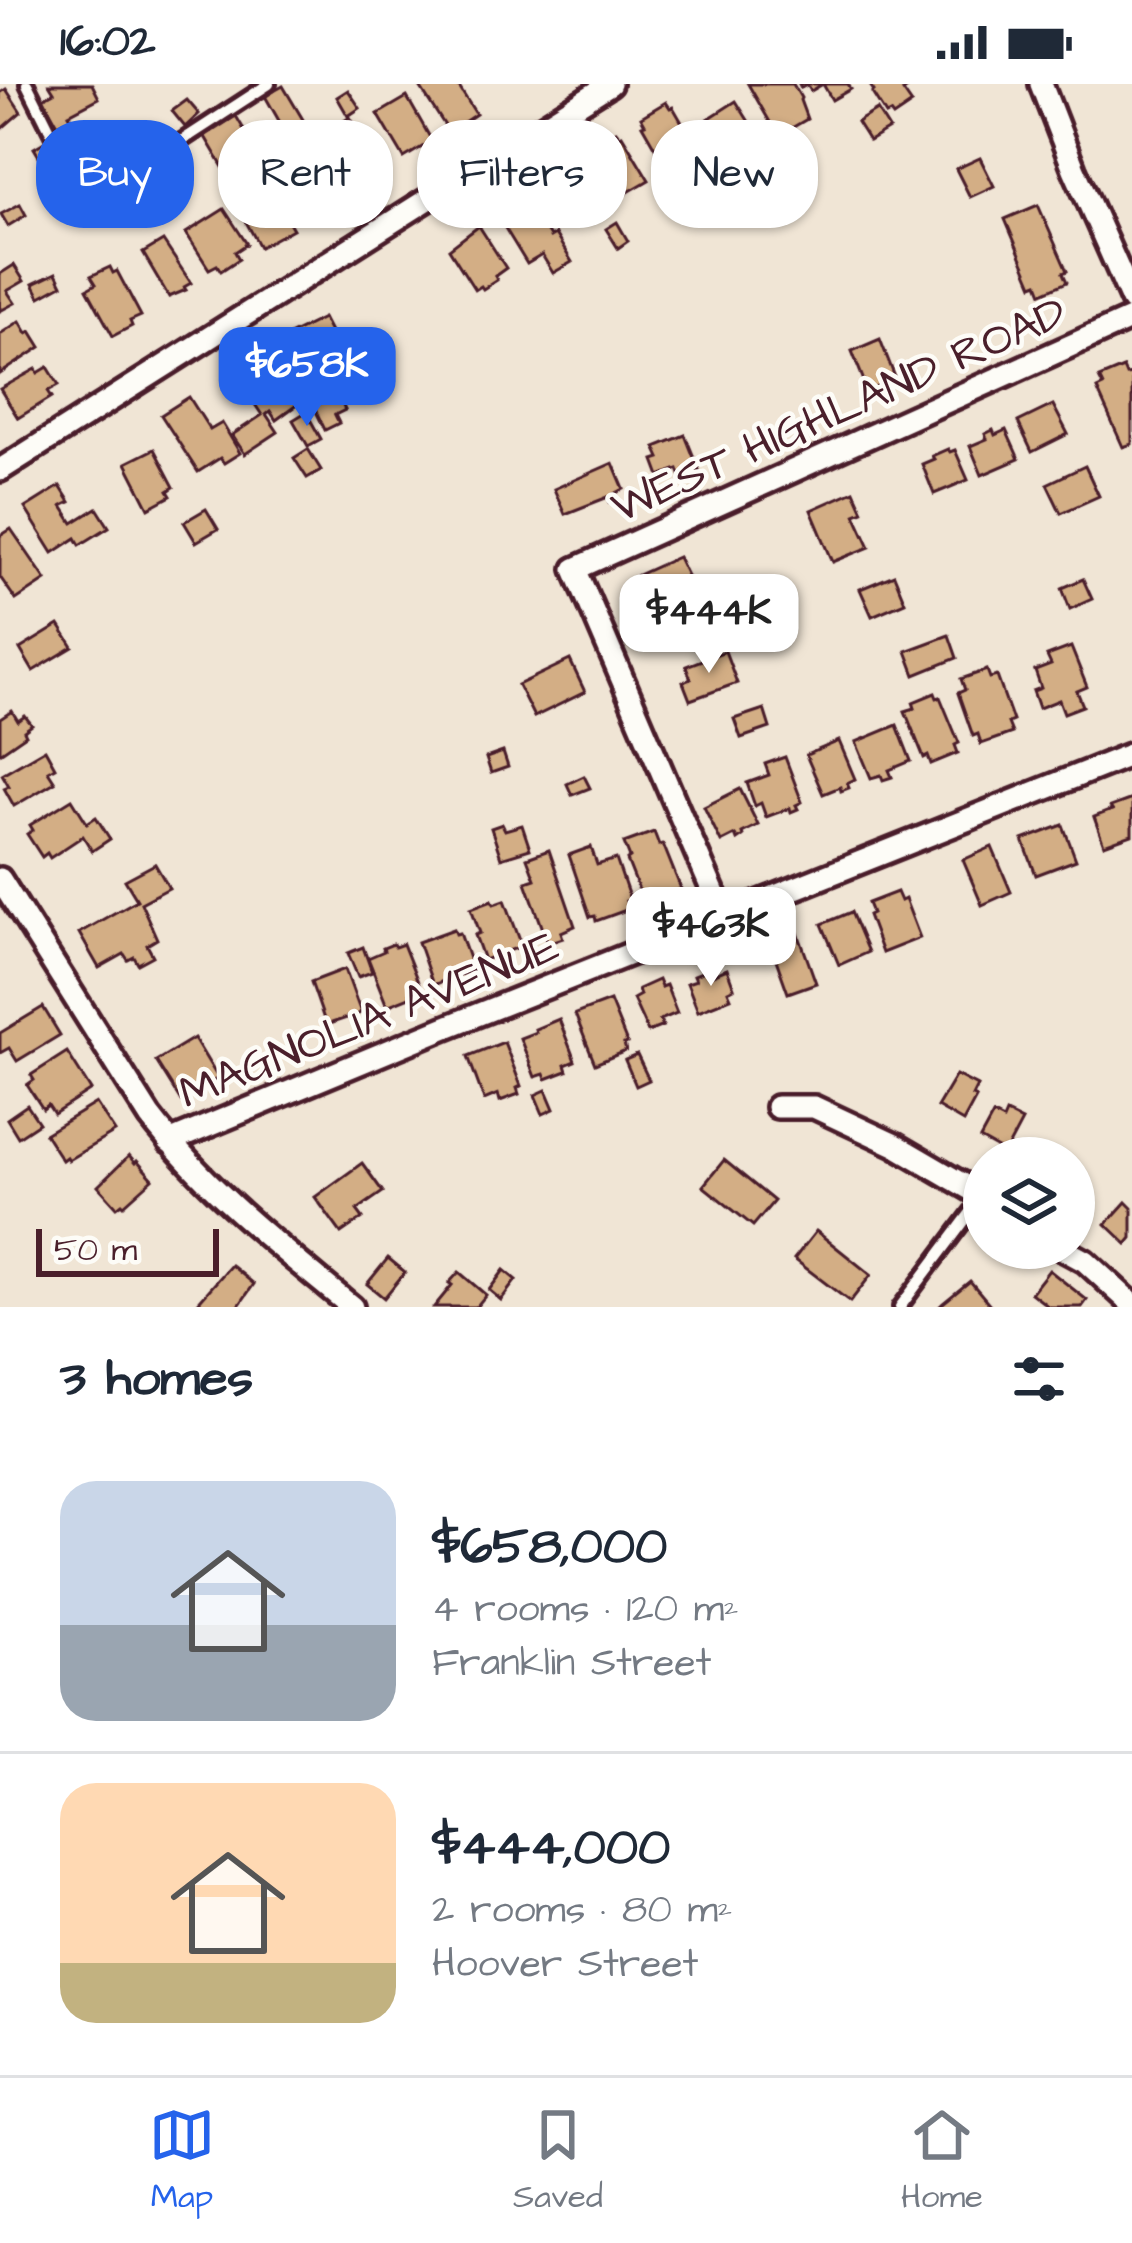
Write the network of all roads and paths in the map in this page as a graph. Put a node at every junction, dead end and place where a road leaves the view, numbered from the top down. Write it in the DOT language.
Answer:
graph roads {
  1 [pos="27,84"];
  2 [pos="268,84"];
  3 [pos="610,84"];
  4 [pos="1041,84"];
  5 [pos="1132,300"];
  6 [pos="1132,318"];
  7 [pos="0,470"];
  8 [pos="1132,754"];
  9 [pos="0,879"];
  10 [pos="724,917"];
  11 [pos="777,1107"];
  12 [pos="169,1142"];
  13 [pos="963,1185"];
  14 [pos="963,1224"];
  15 [pos="1094,1269"];
  16 [pos="1132,1304"];
  17 [pos="352,1307"];
  18 [pos="900,1307"];
  1 -- 2 [label="lane"];
  3 -- 7 [label="street"];
  4 -- 5 [label="street"];
  6 -- 10 [label="street, WEST HIGHLAND ROAD"];
  8 -- 10 [label="street, MAGNOLIA AVENUE"];
  9 -- 12 [label="street"];
  10 -- 12 [label="street, MAGNOLIA AVENUE"];
  11 -- 13 [label="street"];
  12 -- 17 [label="street"];
  14 -- 18 [label="lane"];
  15 -- 16 [label="street"];
}
